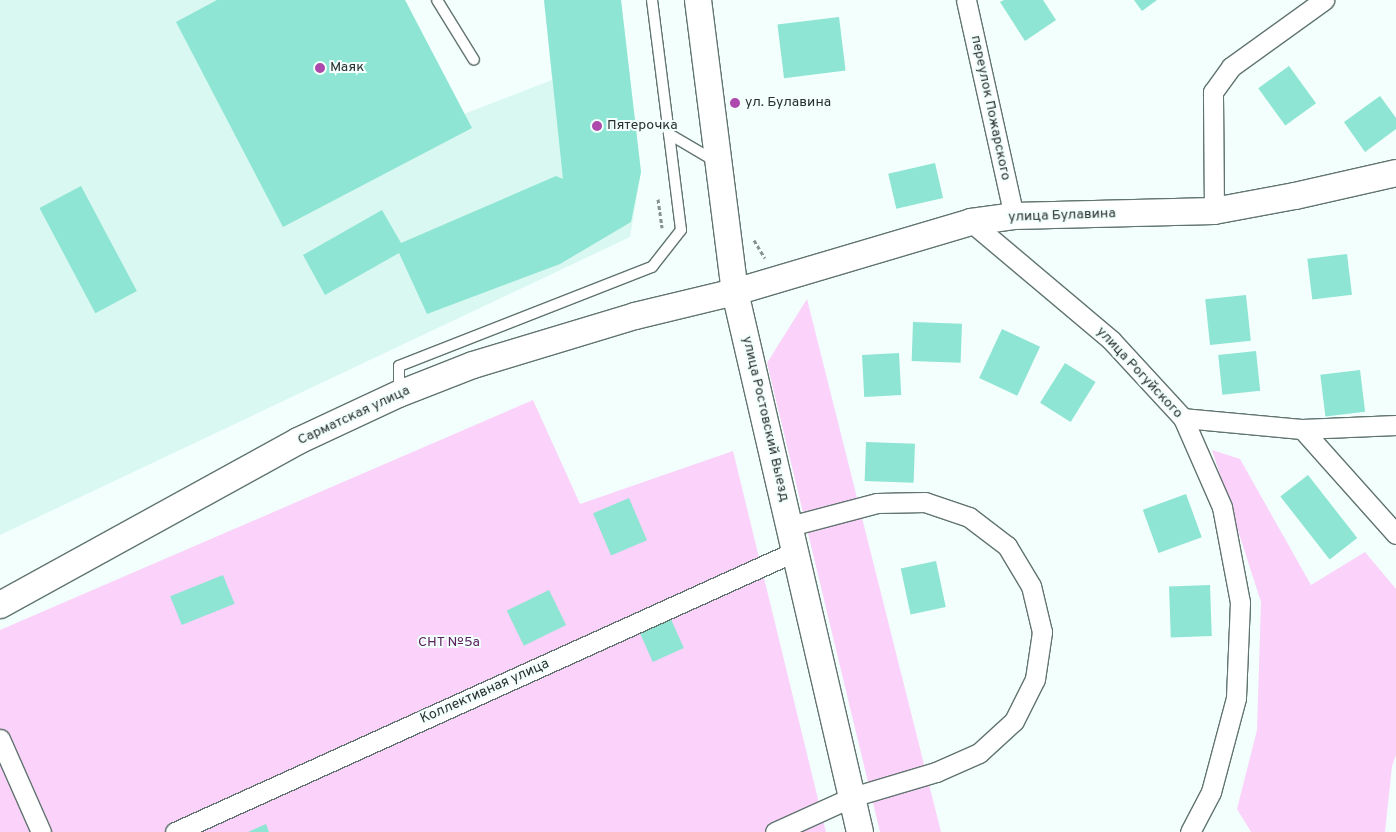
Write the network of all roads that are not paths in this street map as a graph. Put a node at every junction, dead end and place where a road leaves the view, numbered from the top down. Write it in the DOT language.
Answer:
graph roads {
  1 [pos="437,0"];
  2 [pos="652,0"];
  3 [pos="698,0"];
  4 [pos="966,0"];
  5 [pos="1324,0"];
  6 [pos="474,60"];
  7 [pos="669,134"];
  8 [pos="718,162"];
  9 [pos="1396,173"];
  10 [pos="1214,211"];
  11 [pos="1014,216"];
  12 [pos="971,222"];
  13 [pos="735,292"];
  14 [pos="399,394"];
  15 [pos="1183,418"];
  16 [pos="1396,424"];
  17 [pos="1302,429"];
  18 [pos="790,526"];
  19 [pos="1396,534"];
  20 [pos="796,551"];
  21 [pos="0,605"];
  22 [pos="0,739"];
  23 [pos="852,798"];
  24 [pos="41,832"];
  25 [pos="175,832"];
  26 [pos="775,832"];
  27 [pos="860,832"];
  28 [pos="1190,832"];
  1 -- 6 [label="lane"];
  2 -- 7 [label="lane"];
  3 -- 8 [label="main road, улица Ростовский Выезд"];
  4 -- 11 [label="street, переулок Пожарского"];
  5 -- 10 [label="street"];
  7 -- 8 [label="lane"];
  7 -- 14 [label="lane"];
  8 -- 13 [label="main road, улица Ростовский Выезд"];
  9 -- 10 [label="main road, улица Булавина"];
  10 -- 11 [label="main road, улица Булавина"];
  11 -- 12 [label="main road, улица Булавина"];
  12 -- 13 [label="main road, улица Булавина"];
  12 -- 15 [label="street, улица Рогуйского"];
  13 -- 14 [label="main road, Сарматская улица"];
  13 -- 18 [label="main road, улица Ростовский Выезд"];
  14 -- 21 [label="main road, Сарматская улица"];
  15 -- 17 [label="street"];
  15 -- 28 [label="street, улица Рогуйского"];
  16 -- 17 [label="street"];
  17 -- 19 [label="street"];
  18 -- 20 [label="main road, улица Ростовский Выезд"];
  18 -- 23 [label="street"];
  20 -- 23 [label="main road, улица Ростовский Выезд"];
  20 -- 25 [label="street, Коллективная улица"];
  22 -- 24 [label="street"];
  23 -- 26 [label="street"];
  23 -- 27 [label="main road, улица Ростовский Выезд"];
}
